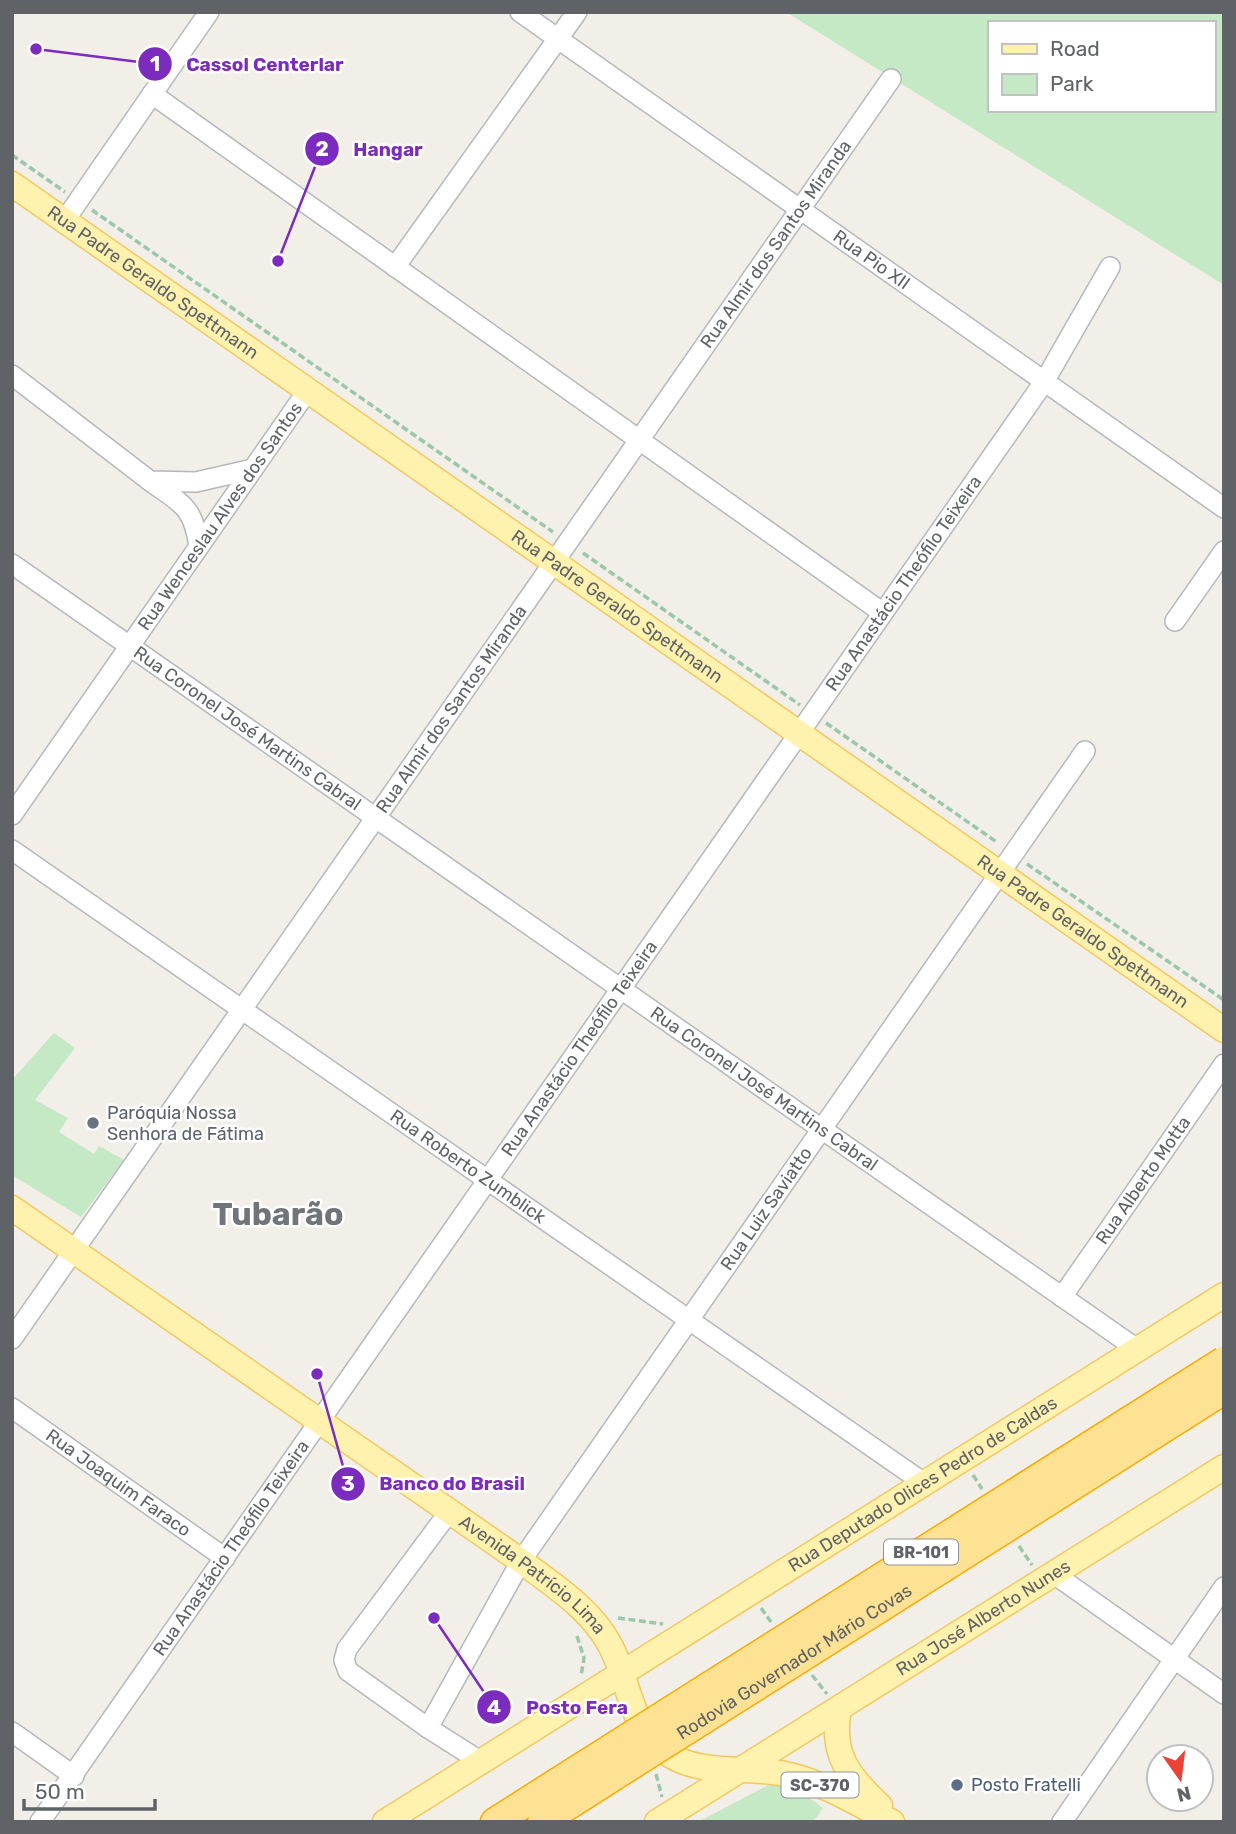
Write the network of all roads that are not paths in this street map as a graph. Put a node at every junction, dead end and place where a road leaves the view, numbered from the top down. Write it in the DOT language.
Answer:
graph roads {
  1 [pos="209,12"];
  2 [pos="520,12"];
  3 [pos="578,12"];
  4 [pos="558,39"];
  5 [pos="891,79"];
  6 [pos="152,94"];
  7 [pos="12,184"];
  8 [pos="800,210"];
  9 [pos="71,211"];
  10 [pos="395,267"];
  11 [pos="1110,267"];
  12 [pos="12,375"];
  13 [pos="1044,382"];
  14 [pos="308,390"];
  15 [pos="640,441"];
  16 [pos="253,469"];
  17 [pos="150,481"];
  18 [pos="1224,508"];
  19 [pos="199,546"];
  20 [pos="1224,551"];
  21 [pos="562,553"];
  22 [pos="12,564"];
  23 [pos="883,613"];
  24 [pos="1175,621"];
  25 [pos="130,646"];
  26 [pos="806,724"];
  27 [pos="1084,751"];
  28 [pos="12,815"];
  29 [pos="377,819"];
  30 [pos="12,850"];
  31 [pos="1007,863"];
  32 [pos="621,989"];
  33 [pos="243,1010"];
  34 [pos="1224,1030"];
  35 [pos="1224,1064"];
  36 [pos="822,1129"];
  37 [pos="488,1181"];
  38 [pos="12,1208"];
  39 [pos="74,1251"];
  40 [pos="1224,1295"];
  41 [pos="1062,1297"];
  42 [pos="689,1320"];
  43 [pos="12,1339"];
  44 [pos="1137,1349"];
  45 [pos="1224,1361"];
  46 [pos="1224,1390"];
  47 [pos="12,1408"];
  48 [pos="320,1422"];
  49 [pos="1224,1467"];
  50 [pos="924,1483"];
  51 [pos="449,1512"];
  52 [pos="225,1558"];
  53 [pos="521,1562"];
  54 [pos="1054,1574"];
  55 [pos="1224,1587"];
  56 [pos="583,1610"];
  57 [pos="1174,1659"];
  58 [pos="622,1672"];
  59 [pos="593,1690"];
  60 [pos="1224,1694"];
  61 [pos="839,1709"];
  62 [pos="428,1728"];
  63 [pos="12,1732"];
  64 [pos="625,1754"];
  65 [pos="480,1761"];
  66 [pos="742,1769"];
  67 [pos="74,1776"];
  68 [pos="40,1822"];
  69 [pos="384,1822"];
  70 [pos="495,1822"];
  71 [pos="542,1822"];
  72 [pos="657,1822"];
  73 [pos="894,1822"];
  74 [pos="1062,1822"];
  1 -- 6 [label="street"];
  2 -- 4 [label="street, Rua Pio XII"];
  3 -- 4 [label="street"];
  4 -- 8 [label="street, Rua Pio XII"];
  4 -- 10 [label="street"];
  5 -- 8 [label="street, Rua Almir dos Santos Miranda"];
  6 -- 9 [label="street"];
  6 -- 10 [label="street"];
  7 -- 9 [label="main road, Rua Padre Geraldo Spettmann"];
  8 -- 13 [label="street, Rua Pio XII"];
  8 -- 15 [label="street, Rua Almir dos Santos Miranda"];
  9 -- 14 [label="main road, Rua Padre Geraldo Spettmann"];
  10 -- 15 [label="street"];
  11 -- 13 [label="street, Rua Anastácio Theófilo Teixeira"];
  12 -- 17 [label="street"];
  13 -- 18 [label="street, Rua Pio XII"];
  13 -- 23 [label="street, Rua Anastácio Theófilo Teixeira"];
  14 -- 16 [label="street, Rua Wenceslau Alves dos Santos"];
  14 -- 21 [label="main road, Rua Padre Geraldo Spettmann"];
  15 -- 21 [label="street, Rua Almir dos Santos Miranda"];
  15 -- 23 [label="street"];
  16 -- 17 [label="street"];
  16 -- 19 [label="street, Rua Wenceslau Alves dos Santos"];
  17 -- 19 [label="street"];
  19 -- 25 [label="street, Rua Wenceslau Alves dos Santos"];
  20 -- 24 [label="street"];
  21 -- 26 [label="main road, Rua Padre Geraldo Spettmann"];
  21 -- 29 [label="street, Rua Almir dos Santos Miranda"];
  22 -- 25 [label="street, Rua Coronel José Martins Cabral"];
  23 -- 26 [label="street, Rua Anastácio Theófilo Teixeira"];
  25 -- 28 [label="street, Rua Wenceslau Alves dos Santos"];
  25 -- 29 [label="street, Rua Coronel José Martins Cabral"];
  26 -- 31 [label="main road, Rua Padre Geraldo Spettmann"];
  26 -- 32 [label="street, Rua Anastácio Theófilo Teixeira"];
  27 -- 31 [label="street, Rua Luiz Saviatto"];
  29 -- 32 [label="street, Rua Coronel José Martins Cabral"];
  29 -- 33 [label="street, Rua Almir dos Santos Miranda"];
  30 -- 33 [label="street, Rua Roberto Zumblick"];
  31 -- 34 [label="main road, Rua Padre Geraldo Spettmann"];
  31 -- 36 [label="street, Rua Luiz Saviatto"];
  32 -- 36 [label="street, Rua Coronel José Martins Cabral"];
  32 -- 37 [label="street, Rua Anastácio Theófilo Teixeira"];
  33 -- 37 [label="street, Rua Roberto Zumblick"];
  33 -- 39 [label="street, Rua Almir dos Santos Miranda"];
  35 -- 41 [label="street, Rua Alberto Motta"];
  36 -- 41 [label="street, Rua Coronel José Martins Cabral"];
  36 -- 42 [label="street, Rua Luiz Saviatto"];
  37 -- 42 [label="street, Rua Roberto Zumblick"];
  37 -- 48 [label="street, Rua Anastácio Theófilo Teixeira"];
  38 -- 39 [label="main road, Avenida Patrício Lima"];
  39 -- 43 [label="street, Rua Almir dos Santos Miranda"];
  39 -- 48 [label="main road, Avenida Patrício Lima"];
  40 -- 44 [label="main road, Rua Deputado Olices Pedro de Caldas"];
  41 -- 44 [label="street, Rua Coronel José Martins Cabral"];
  42 -- 50 [label="street, Rua Roberto Zumblick"];
  42 -- 53 [label="street, Rua Luiz Saviatto"];
  44 -- 50 [label="main road, Rua Deputado Olices Pedro de Caldas"];
  45 -- 64 [label="highway, Rodovia Governador Mário Covas / BR-101, bridge"];
  46 -- 64 [label="highway, Rodovia Governador Mário Covas / BR-101, bridge"];
  47 -- 52 [label="street, Rua Joaquim Faraco"];
  48 -- 51 [label="main road, Avenida Patrício Lima"];
  48 -- 52 [label="street, Rua Anastácio Theófilo Teixeira"];
  49 -- 54 [label="main road, Rua José Alberto Nunes"];
  50 -- 58 [label="main road, Rua Deputado Olices Pedro de Caldas"];
  51 -- 53 [label="main road, Avenida Patrício Lima"];
  51 -- 62 [label="street"];
  52 -- 67 [label="street, Rua Anastácio Theófilo Teixeira"];
  53 -- 56 [label="main road, Avenida Patrício Lima"];
  53 -- 62 [label="street, Rua Luiz Saviatto"];
  54 -- 57 [label="street"];
  54 -- 61 [label="main road, Rua José Alberto Nunes"];
  55 -- 57 [label="street"];
  56 -- 58 [label="main road, Avenida Patrício Lima"];
  56 -- 59 [label="main road"];
  57 -- 60 [label="street"];
  57 -- 74 [label="street"];
  58 -- 59 [label="main road, Rua Deputado Olices Pedro de Caldas"];
  58 -- 66 [label="main road, Avenida Patrício Lima"];
  59 -- 65 [label="main road, Rua Deputado Olices Pedro de Caldas"];
  61 -- 66 [label="main road, Rua José Alberto Nunes"];
  61 -- 73 [label="main road, Avenida Patrício Lima / SC-370"];
  62 -- 65 [label="street"];
  63 -- 67 [label="street"];
  64 -- 70 [label="highway, Rodovia Governador Mário Covas / BR-101"];
  64 -- 71 [label="highway, Rodovia Governador Mário Covas / BR-101"];
  65 -- 69 [label="main road, Rua Deputado Olices Pedro de Caldas"];
  66 -- 72 [label="main road, Rua José Alberto Nunes"];
  66 -- 73 [label="main road, Avenida Patrício Lima / SC-370"];
  67 -- 68 [label="street, Rua Anastácio Theófilo Teixeira"];
}
